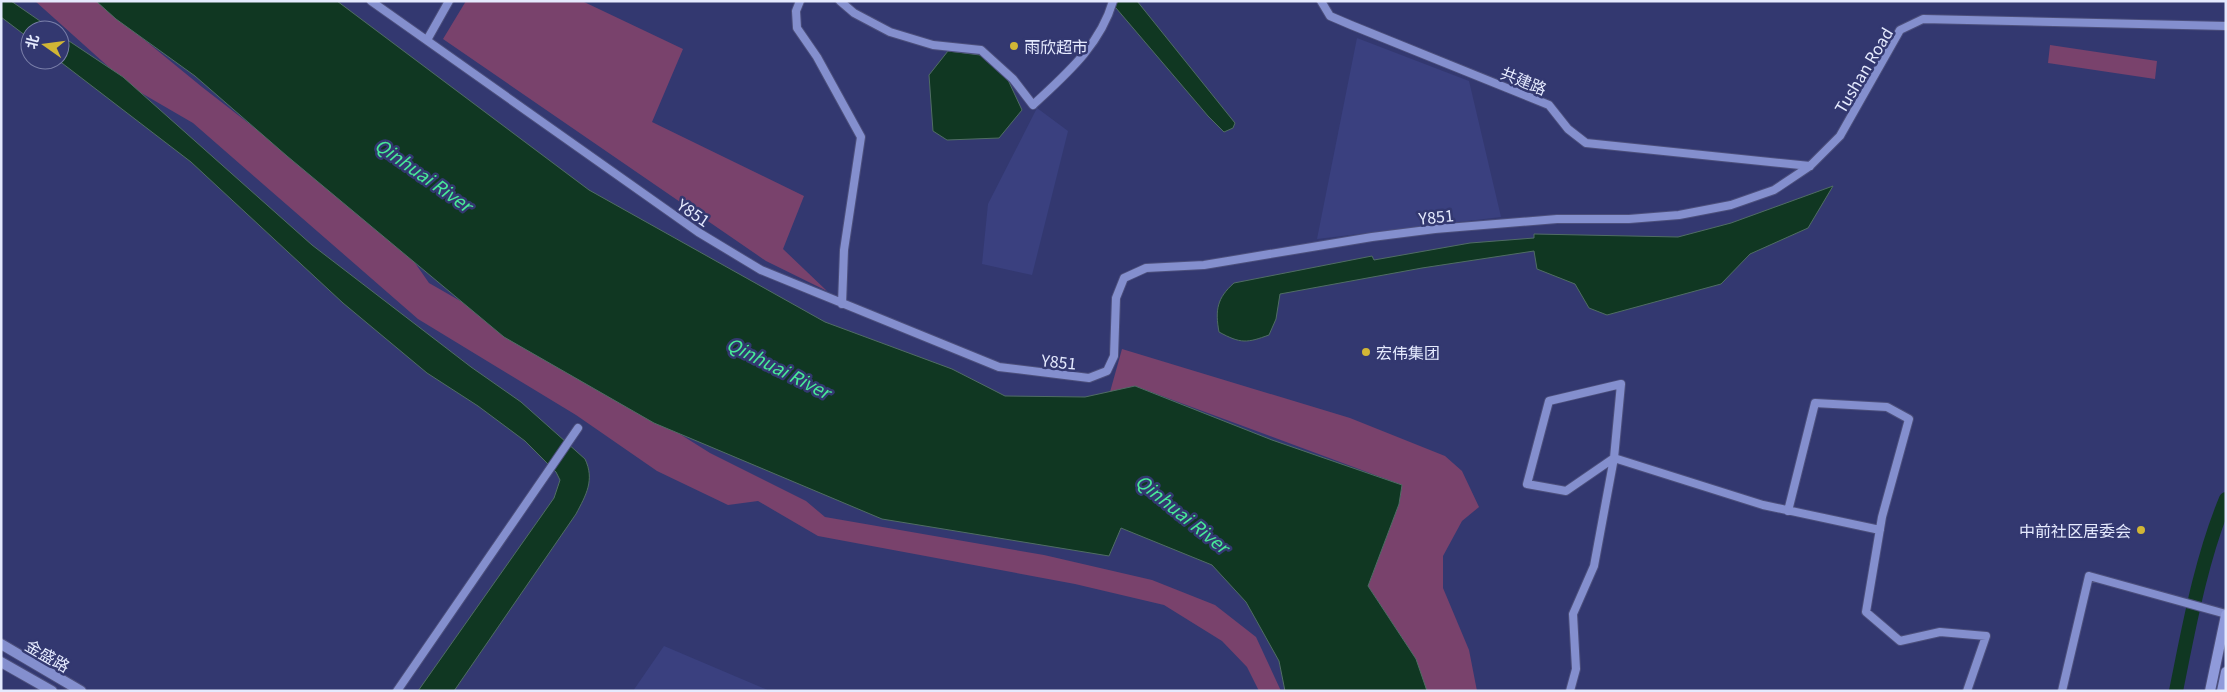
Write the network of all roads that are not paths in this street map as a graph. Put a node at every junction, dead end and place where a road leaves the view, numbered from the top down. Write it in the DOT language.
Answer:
graph roads {
  1 [pos="372,1"];
  2 [pos="448,1"];
  3 [pos="800,1"];
  4 [pos="840,1"];
  5 [pos="1113,1"];
  6 [pos="1321,1"];
  7 [pos="2226,26"];
  8 [pos="428,40"];
  9 [pos="1810,166"];
  10 [pos="842,304"];
  11 [pos="578,428"];
  12 [pos="1614,458"];
  13 [pos="1788,511"];
  14 [pos="1880,530"];
  15 [pos="2225,614"];
  16 [pos="1,644"];
  17 [pos="1,662"];
  18 [pos="2226,672"];
  19 [pos="52,691"];
  20 [pos="80,691"];
  21 [pos="396,691"];
  22 [pos="1570,691"];
  23 [pos="1967,691"];
  24 [pos="2062,691"];
  25 [pos="2210,691"];
  26 [pos="2222,691"];
  1 -- 8 [label="street, Y851"];
  2 -- 8 [label="street"];
  3 -- 10 [label="street"];
  4 -- 5 [label="street"];
  6 -- 9 [label="street, 共建路"];
  7 -- 9 [label="street, Tushan Road"];
  8 -- 10 [label="street, Y851"];
  9 -- 10 [label="street, Y851"];
  11 -- 21 [label="street"];
  12 -- 12 [label="street"];
  12 -- 13 [label="street"];
  12 -- 22 [label="street"];
  13 -- 14 [label="street"];
  13 -- 14 [label="street"];
  14 -- 23 [label="street"];
  15 -- 24 [label="street"];
  15 -- 25 [label="main road"];
  16 -- 20 [label="street, 金盛路"];
  17 -- 19 [label="street, 金盛路"];
  18 -- 26 [label="main road"];
}
